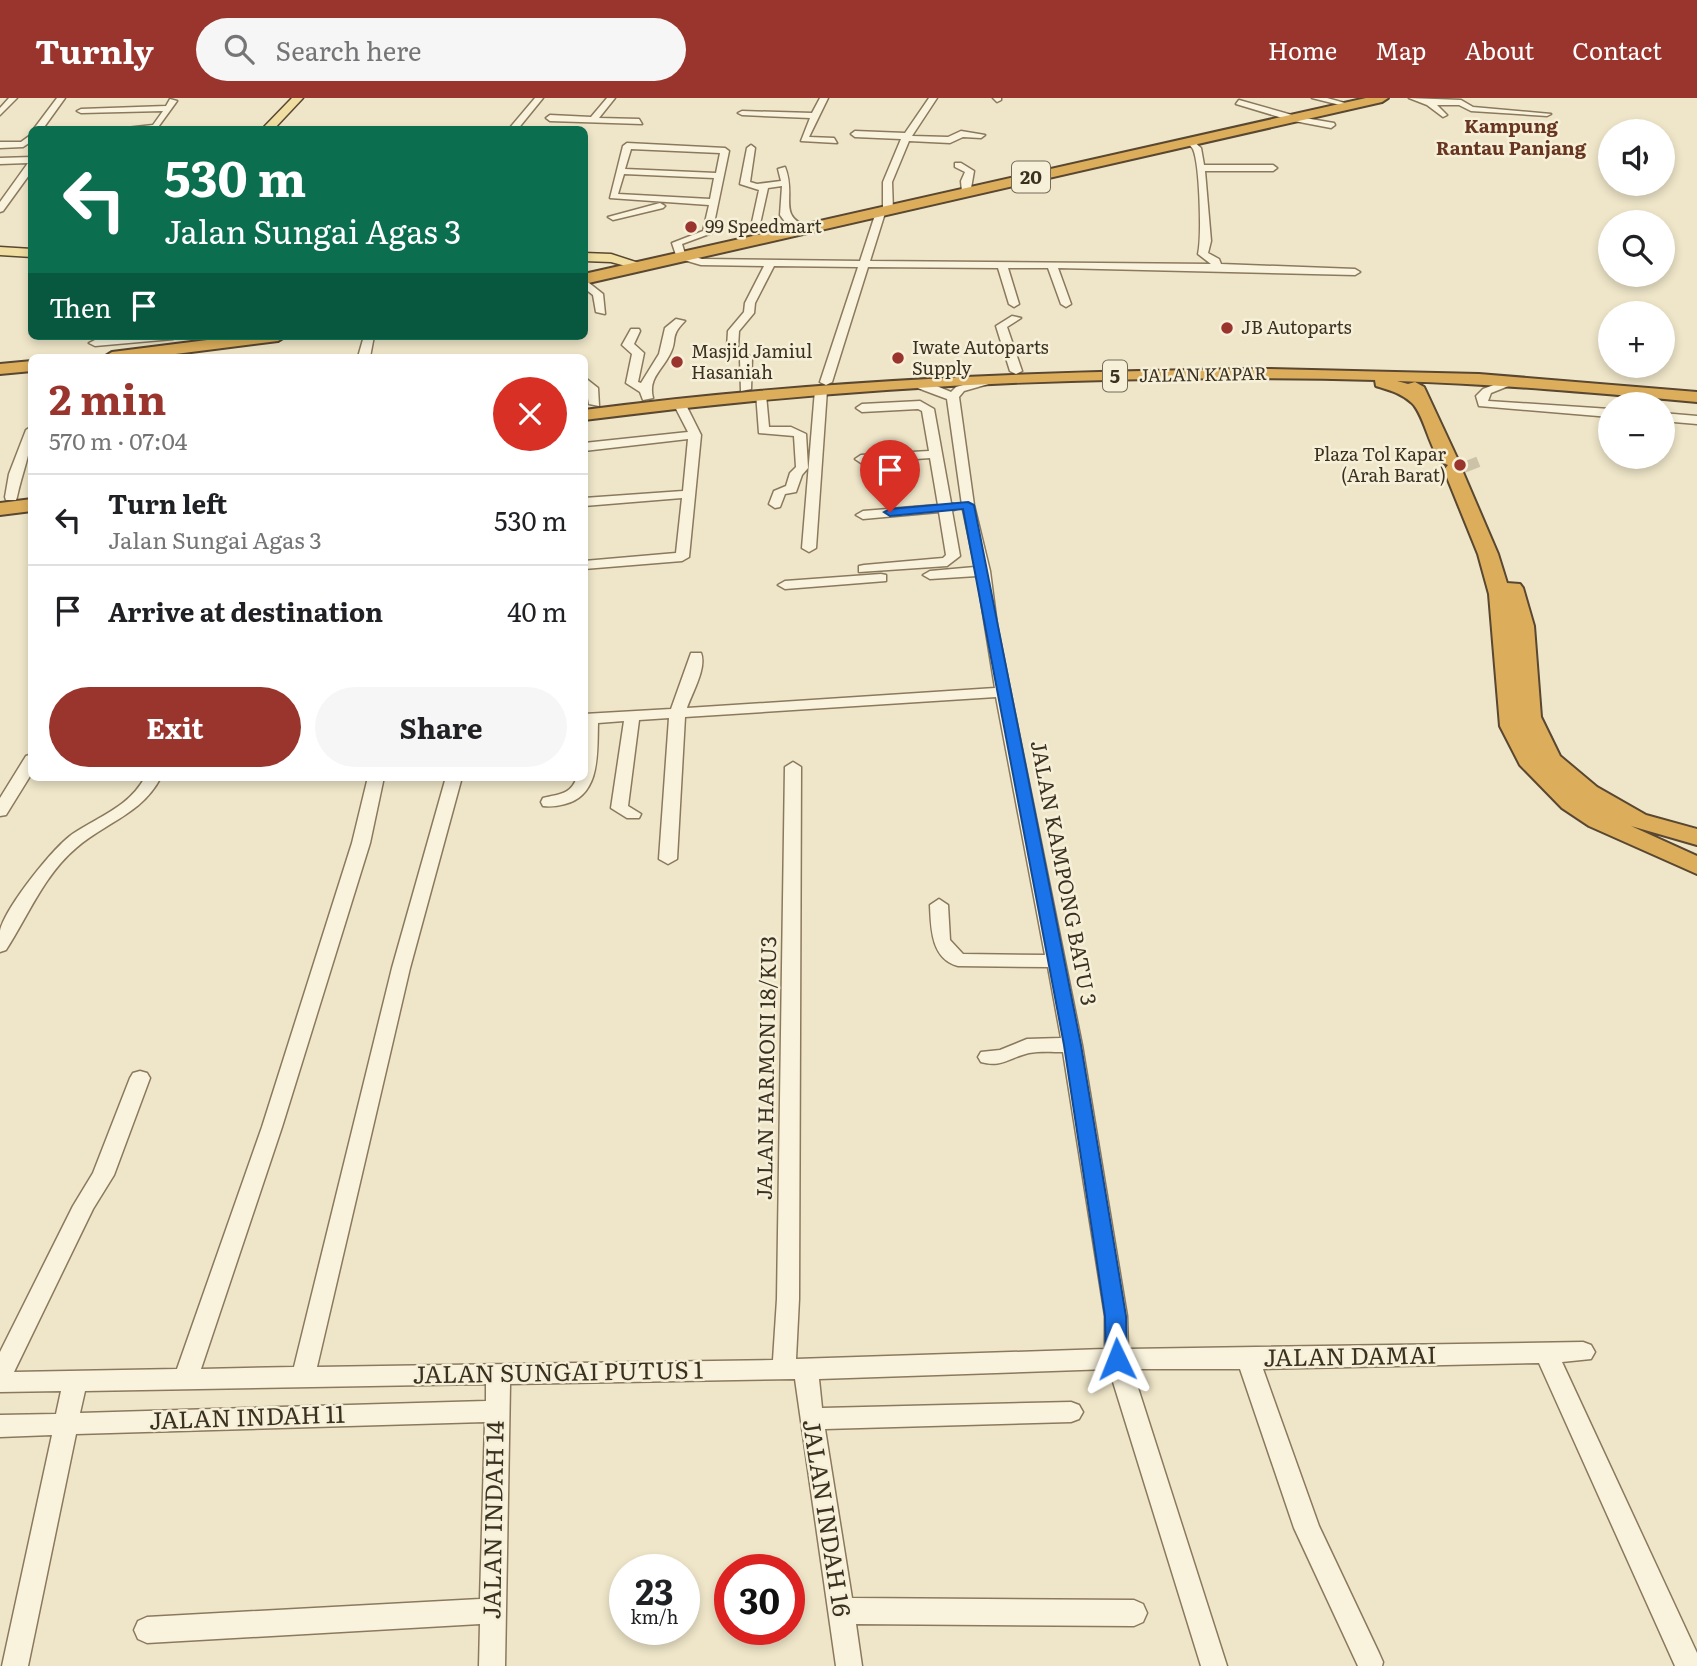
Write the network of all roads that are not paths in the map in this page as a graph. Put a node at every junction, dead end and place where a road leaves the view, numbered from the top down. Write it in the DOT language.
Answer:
graph roads {
  1 [pos="13,98"];
  2 [pos="61,98"];
  3 [pos="175,98"];
  4 [pos="298,98"];
  5 [pos="312,98"];
  6 [pos="539,98"];
  7 [pos="611,98"];
  8 [pos="824,98"];
  9 [pos="933,98"];
  10 [pos="1316,98"];
  11 [pos="1382,98"];
  12 [pos="1413,98"];
  13 [pos="1239,103"];
  14 [pos="1430,103"];
  15 [pos="1348,105"];
  16 [pos="169,108"];
  17 [pos="81,111"];
  18 [pos="0,113"];
  19 [pos="742,113"];
  20 [pos="1547,114"];
  21 [pos="1443,115"];
  22 [pos="816,116"];
  23 [pos="550,118"];
  24 [pos="1294,118"];
  25 [pos="593,120"];
  26 [pos="639,122"];
  27 [pos="1331,125"];
  28 [pos="40,126"];
  29 [pos="156,126"];
  30 [pos="270,126"];
  31 [pos="286,126"];
  32 [pos="515,126"];
  33 [pos="855,134"];
  34 [pos="981,135"];
  35 [pos="906,137"];
  36 [pos="28,140"];
  37 [pos="834,141"];
  38 [pos="1190,141"];
  39 [pos="0,145"];
  40 [pos="751,148"];
  41 [pos="0,161"];
  42 [pos="28,162"];
  43 [pos="958,165"];
  44 [pos="28,168"];
  45 [pos="1200,168"];
  46 [pos="1273,168"];
  47 [pos="782,169"];
  48 [pos="620,171"];
  49 [pos="719,176"];
  50 [pos="786,183"];
  51 [pos="764,186"];
  52 [pos="967,192"];
  53 [pos="683,201"];
  54 [pos="713,202"];
  55 [pos="0,209"];
  56 [pos="884,211"];
  57 [pos="613,217"];
  58 [pos="806,229"];
  59 [pos="771,237"];
  60 [pos="0,250"];
  61 [pos="28,251"];
  62 [pos="676,257"];
  63 [pos="599,261"];
  64 [pos="771,262"];
  65 [pos="864,263"];
  66 [pos="1002,265"];
  67 [pos="1052,265"];
  68 [pos="638,266"];
  69 [pos="1217,267"];
  70 [pos="1354,272"];
  71 [pos="588,275"];
  72 [pos="588,284"];
  73 [pos="1014,303"];
  74 [pos="1066,304"];
  75 [pos="601,312"];
  76 [pos="1016,318"];
  77 [pos="680,321"];
  78 [pos="635,331"];
  79 [pos="246,340"];
  80 [pos="136,354"];
  81 [pos="28,366"];
  82 [pos="0,369"];
  83 [pos="1016,371"];
  84 [pos="1406,371"];
  85 [pos="1428,372"];
  86 [pos="1322,374"];
  87 [pos="988,381"];
  88 [pos="1526,382"];
  89 [pos="1507,383"];
  90 [pos="588,384"];
  91 [pos="914,384"];
  92 [pos="823,386"];
  93 [pos="752,392"];
  94 [pos="1450,393"];
  95 [pos="646,394"];
  96 [pos="1695,396"];
  97 [pos="953,397"];
  98 [pos="679,403"];
  99 [pos="1423,403"];
  100 [pos="588,408"];
  101 [pos="862,408"];
  102 [pos="1598,412"];
  103 [pos="1675,418"];
  104 [pos="1697,420"];
  105 [pos="695,435"];
  106 [pos="28,440"];
  107 [pos="588,447"];
  108 [pos="935,454"];
  109 [pos="861,459"];
  110 [pos="1461,465"];
  111 [pos="688,494"];
  112 [pos="28,496"];
  113 [pos="4,502"];
  114 [pos="588,502"];
  115 [pos="775,504"];
  116 [pos="28,505"];
  117 [pos="968,505"];
  118 [pos="943,508"];
  119 [pos="863,514"];
  120 [pos="809,548"];
  121 [pos="588,565"];
  122 [pos="864,569"];
  123 [pos="982,571"];
  124 [pos="785,584"];
  125 [pos="696,656"];
  126 [pos="1005,692"];
  127 [pos="677,713"];
  128 [pos="632,717"];
  129 [pos="588,719"];
  130 [pos="28,766"];
  131 [pos="793,767"];
  132 [pos="152,781"];
  133 [pos="375,781"];
  134 [pos="453,781"];
  135 [pos="583,781"];
  136 [pos="550,802"];
  137 [pos="0,811"];
  138 [pos="633,814"];
  139 [pos="1697,837"];
  140 [pos="668,859"];
  141 [pos="1697,866"];
  142 [pos="939,905"];
  143 [pos="0,946"];
  144 [pos="1056,961"];
  145 [pos="1072,1045"];
  146 [pos="988,1057"];
  147 [pos="140,1078"];
  148 [pos="1583,1352"];
  149 [pos="1547,1354"];
  150 [pos="1117,1359"];
  151 [pos="1248,1359"];
  152 [pos="795,1369"];
  153 [pos="498,1374"];
  154 [pos="0,1375"];
  155 [pos="303,1378"];
  156 [pos="185,1380"];
  157 [pos="0,1382"];
  158 [pos="75,1382"];
  159 [pos="495,1412"];
  160 [pos="1071,1412"];
  161 [pos="811,1419"];
  162 [pos="67,1423"];
  163 [pos="0,1426"];
  164 [pos="493,1611"];
  165 [pos="840,1611"];
  166 [pos="1134,1614"];
  167 [pos="147,1630"];
  168 [pos="1370,1662"];
  169 [pos="15,1666"];
  170 [pos="492,1666"];
  171 [pos="849,1666"];
  172 [pos="1214,1666"];
  173 [pos="1689,1666"];
  1 -- 18 [label="street"];
  2 -- 28 [label="street"];
  3 -- 16 [label="street"];
  4 -- 30 [label="main road"];
  5 -- 31 [label="main road"];
  6 -- 32 [label="street"];
  7 -- 25 [label="street"];
  8 -- 22 [label="street"];
  9 -- 35 [label="street"];
  10 -- 15 [label="street"];
  11 -- 15 [label="highway, 20"];
  12 -- 14 [label="street"];
  13 -- 24 [label="street"];
  14 -- 20 [label="street"];
  14 -- 21 [label="street"];
  15 -- 24 [label="highway, 20"];
  16 -- 17 [label="street"];
  16 -- 29 [label="street"];
  19 -- 22 [label="street"];
  22 -- 37 [label="street"];
  23 -- 25 [label="street"];
  24 -- 27 [label="street"];
  24 -- 38 [label="highway, 20"];
  25 -- 26 [label="street"];
  33 -- 35 [label="street"];
  34 -- 35 [label="street"];
  35 -- 56 [label="street"];
  36 -- 39 [label="street"];
  38 -- 45 [label="street"];
  38 -- 52 [label="highway, 20"];
  40 -- 51 [label="street"];
  41 -- 42 [label="street"];
  43 -- 52 [label="street"];
  44 -- 55 [label="street"];
  45 -- 46 [label="street"];
  45 -- 69 [label="street"];
  47 -- 50 [label="street"];
  48 -- 49 [label="street"];
  48 -- 49 [label="street"];
  48 -- 53 [label="street"];
  49 -- 54 [label="street"];
  50 -- 51 [label="street"];
  50 -- 58 [label="street"];
  51 -- 59 [label="street"];
  52 -- 56 [label="highway, 20"];
  53 -- 54 [label="street"];
  53 -- 57 [label="street"];
  54 -- 62 [label="street"];
  56 -- 58 [label="highway, 20"];
  56 -- 65 [label="street"];
  58 -- 59 [label="highway, 20"];
  59 -- 62 [label="highway, 20"];
  60 -- 61 [label="main road"];
  62 -- 63 [label="highway"];
  62 -- 64 [label="street"];
  62 -- 68 [label="highway, 20"];
  63 -- 68 [label="highway, 20"];
  63 -- 71 [label="highway, 20"];
  64 -- 65 [label="street"];
  64 -- 93 [label="street"];
  65 -- 66 [label="street"];
  65 -- 92 [label="street"];
  66 -- 67 [label="street"];
  66 -- 73 [label="street"];
  67 -- 69 [label="street"];
  67 -- 74 [label="street"];
  69 -- 70 [label="street"];
  72 -- 75 [label="street"];
  76 -- 83 [label="street"];
  77 -- 95 [label="street"];
  78 -- 95 [label="street"];
  79 -- 80 [label="highway"];
  81 -- 82 [label="highway"];
  83 -- 84 [label="highway, JALAN KAPAR / 5"];
  83 -- 92 [label="highway, JALAN KAPAR / 5"];
  84 -- 85 [label="highway, JALAN KAPAR / 5"];
  84 -- 86 [label="highway, JALAN KAPAR / 5"];
  84 -- 99 [label="highway"];
  85 -- 88 [label="highway, JALAN KAPAR / 5"];
  85 -- 96 [label="highway, JALAN KAPAR / 5"];
  85 -- 110 [label="highway"];
  86 -- 87 [label="highway, JALAN KAPAR / 5"];
  86 -- 99 [label="highway"];
  87 -- 91 [label="highway, JALAN KAPAR / 5"];
  87 -- 97 [label="street"];
  88 -- 89 [label="highway"];
  88 -- 96 [label="highway, JALAN KAPAR / 5"];
  89 -- 94 [label="highway"];
  89 -- 102 [label="street"];
  90 -- 100 [label="street"];
  91 -- 92 [label="highway, JALAN KAPAR / 5"];
  91 -- 97 [label="street"];
  92 -- 93 [label="highway, JALAN KAPAR / 5"];
  92 -- 120 [label="street"];
  93 -- 95 [label="highway, JALAN KAPAR / 5"];
  93 -- 98 [label="highway, JALAN KAPAR / 5"];
  93 -- 115 [label="street"];
  95 -- 100 [label="highway, JALAN KAPAR / 5"];
  97 -- 117 [label="street, JALAN KAMPONG BATU 3"];
  98 -- 100 [label="highway, JALAN KAPAR / 5"];
  98 -- 105 [label="street"];
  99 -- 110 [label="highway"];
  101 -- 108 [label="street"];
  103 -- 104 [label="street"];
  105 -- 107 [label="street"];
  105 -- 111 [label="street"];
  106 -- 113 [label="street"];
  108 -- 109 [label="street"];
  108 -- 118 [label="street"];
  110 -- 139 [label="highway"];
  110 -- 141 [label="highway"];
  111 -- 114 [label="street"];
  111 -- 121 [label="street"];
  112 -- 113 [label="highway"];
  113 -- 116 [label="highway"];
  117 -- 118 [label="street"];
  117 -- 123 [label="street, JALAN KAMPONG BATU 3"];
  118 -- 119 [label="street"];
  118 -- 122 [label="street"];
  123 -- 124 [label="street"];
  123 -- 126 [label="street, JALAN KAMPONG BATU 3"];
  125 -- 127 [label="street"];
  126 -- 127 [label="street"];
  126 -- 144 [label="street, JALAN KAMPONG BATU 3"];
  127 -- 128 [label="street"];
  127 -- 140 [label="street"];
  128 -- 129 [label="street"];
  128 -- 138 [label="street"];
  130 -- 137 [label="street"];
  131 -- 152 [label="street, JALAN HARMONI 18/KU3"];
  132 -- 143 [label="street"];
  133 -- 156 [label="street"];
  134 -- 155 [label="street"];
  135 -- 136 [label="street"];
  142 -- 144 [label="street"];
  144 -- 145 [label="street, JALAN KAMPONG BATU 3"];
  145 -- 146 [label="street"];
  145 -- 150 [label="street, JALAN KAMPONG BATU 3"];
  147 -- 154 [label="street"];
  148 -- 149 [label="street, JALAN DAMAI"];
  149 -- 151 [label="street, JALAN DAMAI"];
  149 -- 173 [label="street"];
  150 -- 151 [label="street, JALAN DAMAI"];
  150 -- 152 [label="street, JALAN SUNGAI PUTUS 1"];
  150 -- 172 [label="street, JALAN KAMPONG BATU 3"];
  151 -- 168 [label="street"];
  152 -- 153 [label="street, JALAN SUNGAI PUTUS 1"];
  152 -- 161 [label="street, JALAN INDAH 16"];
  153 -- 155 [label="street, JALAN SUNGAI PUTUS 1"];
  153 -- 159 [label="street, JALAN INDAH 14"];
  155 -- 156 [label="street, JALAN SUNGAI PUTUS 1"];
  156 -- 158 [label="street, JALAN SUNGAI PUTUS 1"];
  157 -- 158 [label="street, JALAN SUNGAI PUTUS 1"];
  158 -- 162 [label="street"];
  159 -- 162 [label="street, JALAN INDAH 11"];
  159 -- 164 [label="street, JALAN INDAH 14"];
  160 -- 161 [label="street"];
  161 -- 165 [label="street, JALAN INDAH 16"];
  162 -- 163 [label="street, JALAN INDAH 11"];
  162 -- 169 [label="street"];
  164 -- 167 [label="street"];
  164 -- 170 [label="street, JALAN INDAH 14"];
  165 -- 166 [label="street"];
  165 -- 171 [label="street, JALAN INDAH 16"];
}
